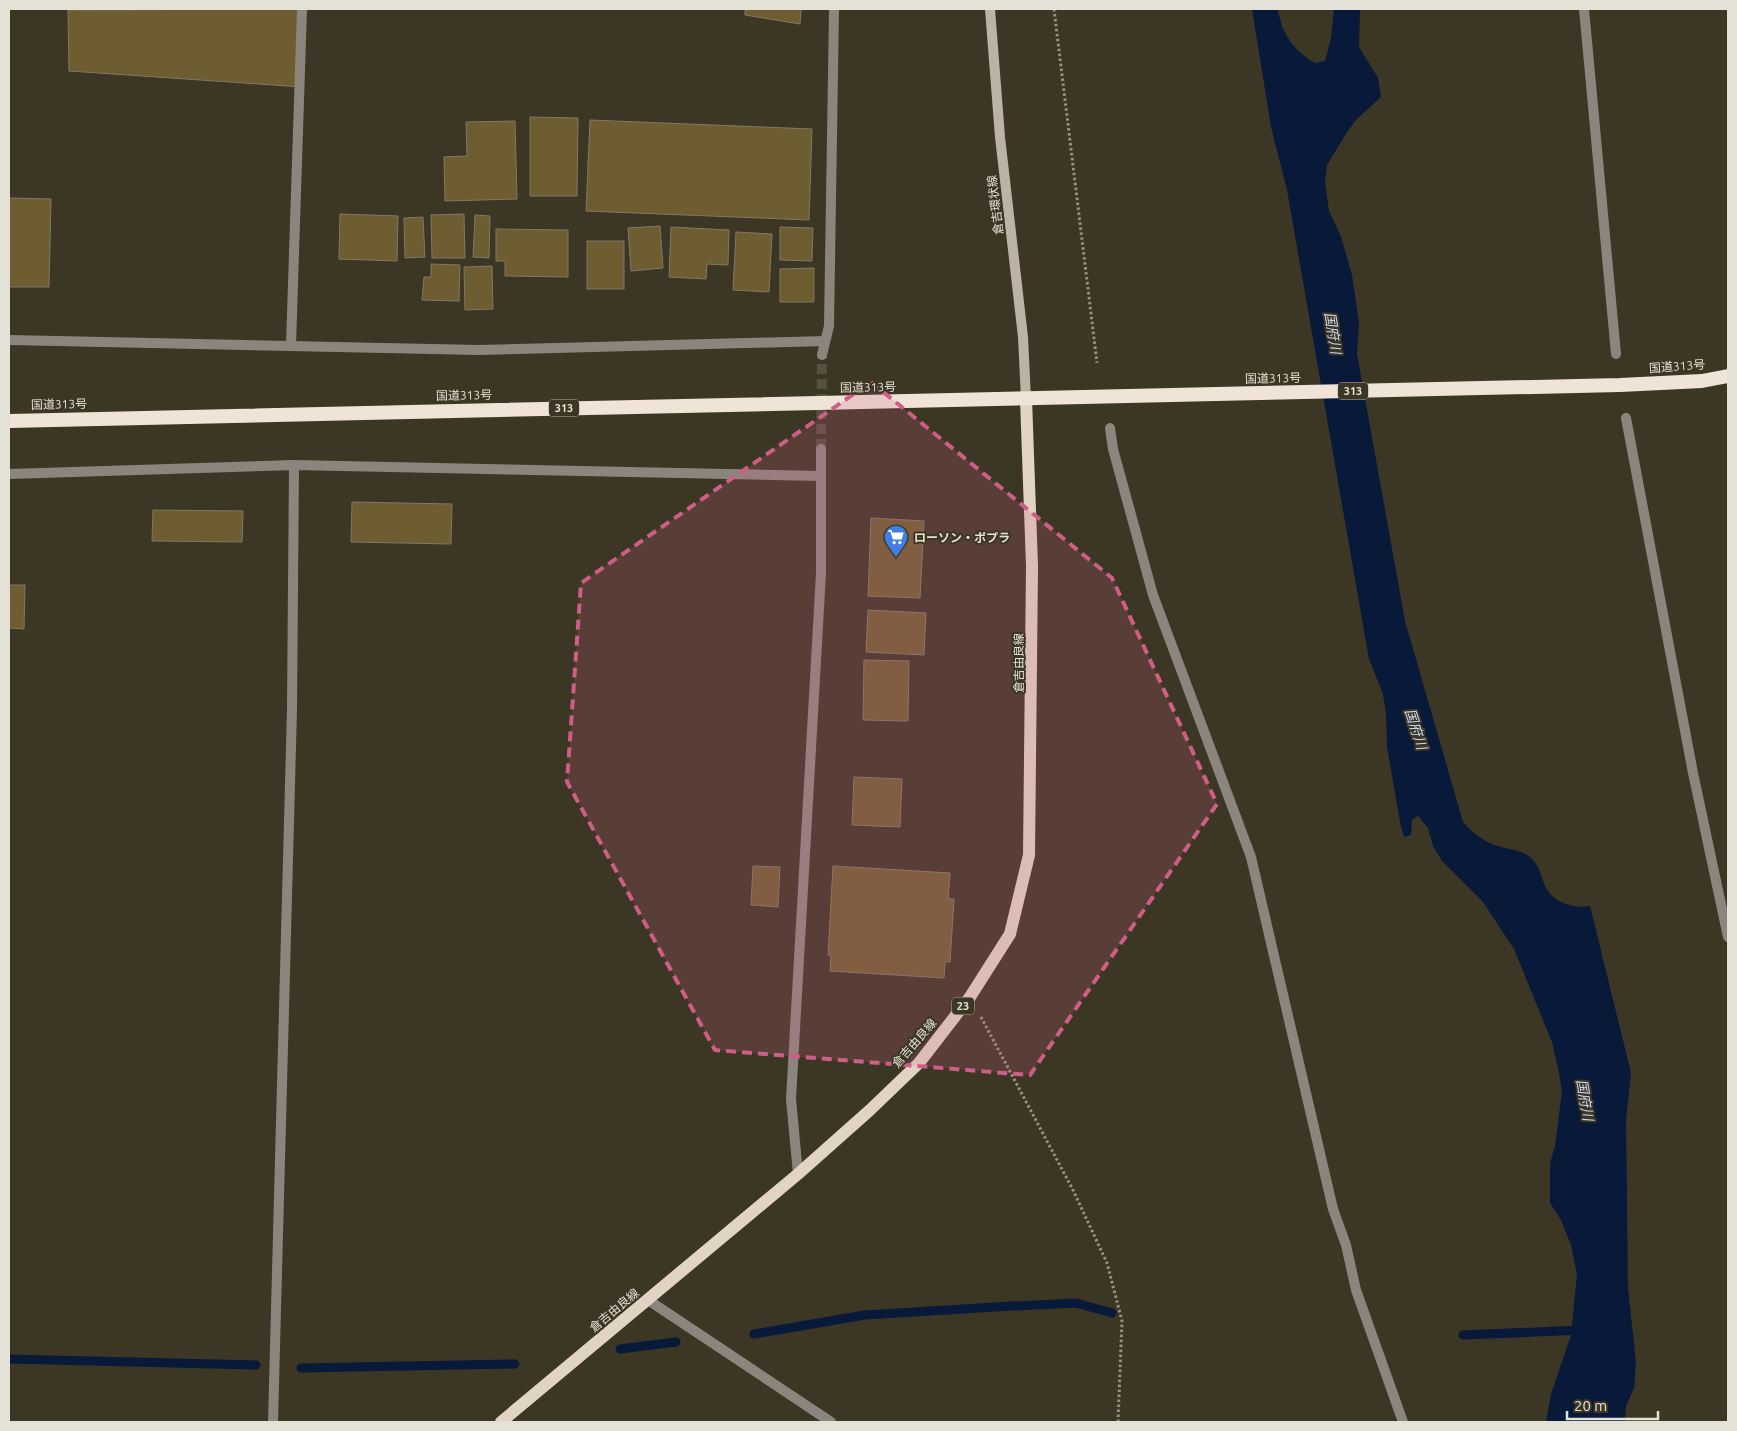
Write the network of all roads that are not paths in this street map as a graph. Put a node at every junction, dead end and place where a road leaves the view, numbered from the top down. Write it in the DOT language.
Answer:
graph roads {
  1 [pos="302,9"];
  2 [pos="834,9"];
  3 [pos="990,9"];
  4 [pos="1584,9"];
  5 [pos="9,340"];
  6 [pos="825,341"];
  7 [pos="291,345"];
  8 [pos="1616,354"];
  9 [pos="822,355"];
  10 [pos="1728,376"];
  11 [pos="1026,399"];
  12 [pos="1626,418"];
  13 [pos="9,421"];
  14 [pos="1110,428"];
  15 [pos="821,449"];
  16 [pos="294,466"];
  17 [pos="9,474"];
  18 [pos="820,476"];
  19 [pos="1728,937"];
  20 [pos="798,1174"];
  21 [pos="648,1300"];
  22 [pos="506,1420"];
  23 [pos="273,1422"];
  24 [pos="831,1422"];
  25 [pos="1403,1422"];
  1 -- 7 [label="street"];
  2 -- 6 [label="street"];
  3 -- 11 [label="main road, 倉吉環状線"];
  4 -- 8 [label="street"];
  5 -- 7 [label="street"];
  6 -- 7 [label="street"];
  6 -- 9 [label="street"];
  10 -- 11 [label="highway, 国道313号 / 313"];
  11 -- 13 [label="highway, 国道313号 / 313"];
  11 -- 20 [label="main road, 倉吉由良線 / 23"];
  12 -- 19 [label="street"];
  14 -- 25 [label="street"];
  15 -- 18 [label="street"];
  16 -- 17 [label="street"];
  16 -- 18 [label="street"];
  16 -- 23 [label="street"];
  18 -- 20 [label="street"];
  20 -- 21 [label="main road, 倉吉由良線 / 23"];
  21 -- 22 [label="main road, 倉吉由良線 / 23"];
  21 -- 24 [label="street"];
}
